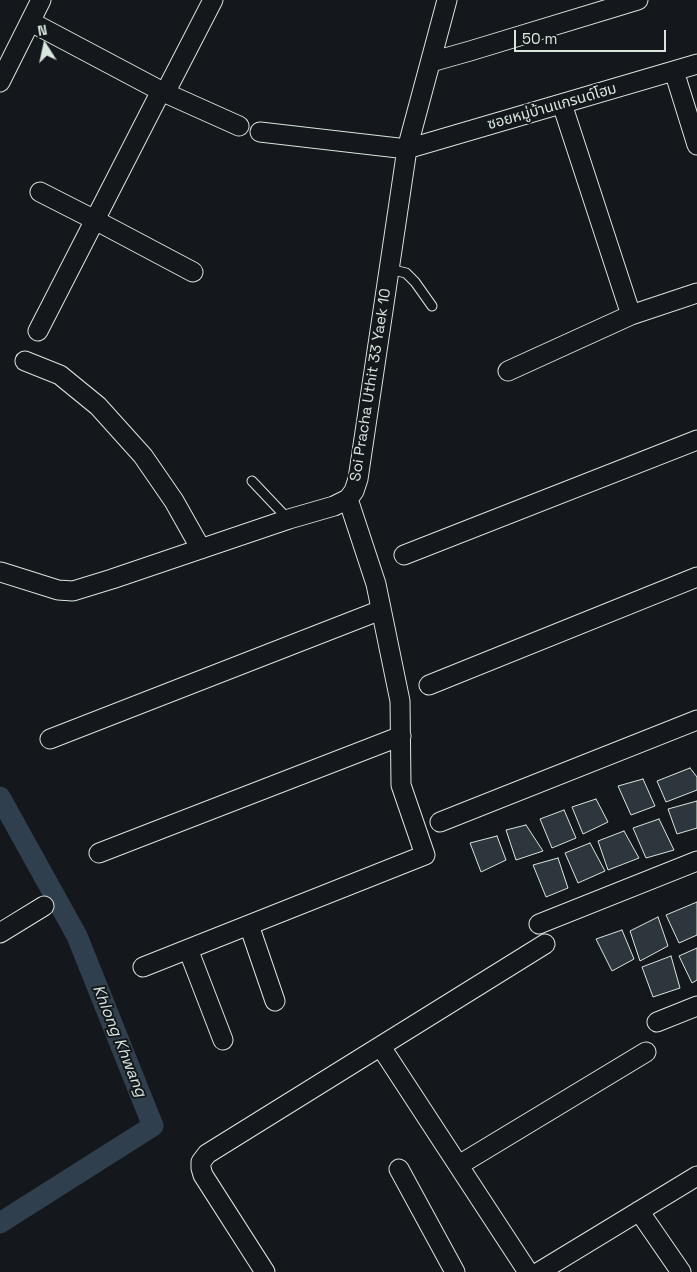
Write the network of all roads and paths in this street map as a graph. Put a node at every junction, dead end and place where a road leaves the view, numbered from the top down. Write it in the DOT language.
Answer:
graph roads {
  1 [pos="41,0"];
  2 [pos="213,0"];
  3 [pos="447,0"];
  4 [pos="638,0"];
  5 [pos="30,22"];
  6 [pos="431,62"];
  7 [pos="697,64"];
  8 [pos="674,71"];
  9 [pos="0,82"];
  10 [pos="163,92"];
  11 [pos="562,104"];
  12 [pos="239,126"];
  13 [pos="260,132"];
  14 [pos="697,145"];
  15 [pos="407,150"];
  16 [pos="40,192"];
  17 [pos="95,220"];
  18 [pos="389,269"];
  19 [pos="193,272"];
  20 [pos="697,293"];
  21 [pos="432,306"];
  22 [pos="631,315"];
  23 [pos="38,331"];
  24 [pos="25,361"];
  25 [pos="508,371"];
  26 [pos="697,440"];
  27 [pos="252,481"];
  28 [pos="348,499"];
  29 [pos="289,519"];
  30 [pos="201,549"];
  31 [pos="404,555"];
  32 [pos="1,572"];
  33 [pos="697,577"];
  34 [pos="381,610"];
  35 [pos="429,685"];
  36 [pos="697,720"];
  37 [pos="401,736"];
  38 [pos="50,740"];
  39 [pos="440,822"];
  40 [pos="99,854"];
  41 [pos="697,861"];
  42 [pos="44,906"];
  43 [pos="539,924"];
  44 [pos="249,925"];
  45 [pos="0,934"];
  46 [pos="545,944"];
  47 [pos="188,949"];
  48 [pos="143,967"];
  49 [pos="275,1001"];
  50 [pos="697,1006"];
  51 [pos="657,1022"];
  52 [pos="223,1040"];
  53 [pos="381,1047"];
  54 [pos="646,1052"];
  55 [pos="459,1165"];
  56 [pos="399,1169"];
  57 [pos="697,1176"];
  58 [pos="639,1211"];
  59 [pos="265,1272"];
  60 [pos="455,1272"];
  61 [pos="528,1272"];
  62 [pos="539,1272"];
  63 [pos="681,1272"];
  1 -- 5 [label="street"];
  2 -- 10 [label="street"];
  3 -- 6 [label="street, Soi Pracha Uthit 33 Yaek 10"];
  4 -- 6 [label="street"];
  5 -- 9 [label="street"];
  5 -- 10 [label="street"];
  6 -- 15 [label="street, Soi Pracha Uthit 33 Yaek 10"];
  7 -- 8 [label="street, ซอยหมู่บ้านแกรนด์โฮม"];
  8 -- 11 [label="street, ซอยหมู่บ้านแกรนด์โฮม"];
  8 -- 14 [label="street"];
  10 -- 12 [label="street"];
  10 -- 17 [label="street"];
  11 -- 15 [label="street, ซอยหมู่บ้านแกรนด์โฮม"];
  11 -- 22 [label="street"];
  13 -- 15 [label="street"];
  15 -- 18 [label="street, Soi Pracha Uthit 33 Yaek 10"];
  16 -- 17 [label="street"];
  17 -- 19 [label="street"];
  17 -- 23 [label="street"];
  18 -- 21 [label="lane"];
  18 -- 28 [label="street, Soi Pracha Uthit 33 Yaek 10"];
  20 -- 22 [label="street"];
  22 -- 25 [label="street"];
  24 -- 30 [label="street"];
  26 -- 31 [label="street"];
  27 -- 29 [label="lane"];
  28 -- 29 [label="street, Soi Pracha Uthit 33 Yaek 10"];
  28 -- 34 [label="street"];
  29 -- 30 [label="street, Soi Pracha Uthit 33 Yaek 10"];
  30 -- 32 [label="street, Soi Pracha Uthit 33 Yaek 10"];
  33 -- 35 [label="street"];
  34 -- 37 [label="street"];
  34 -- 38 [label="street"];
  36 -- 39 [label="street"];
  37 -- 40 [label="street"];
  37 -- 44 [label="street"];
  41 -- 43 [label="street"];
  42 -- 45 [label="street"];
  44 -- 47 [label="street"];
  44 -- 49 [label="street"];
  46 -- 53 [label="street"];
  47 -- 48 [label="street"];
  47 -- 52 [label="street"];
  50 -- 51 [label="street"];
  53 -- 55 [label="street"];
  53 -- 59 [label="street"];
  54 -- 55 [label="street"];
  55 -- 61 [label="street"];
  56 -- 60 [label="street"];
  57 -- 58 [label="street"];
  58 -- 62 [label="street"];
  58 -- 63 [label="street"];
}
